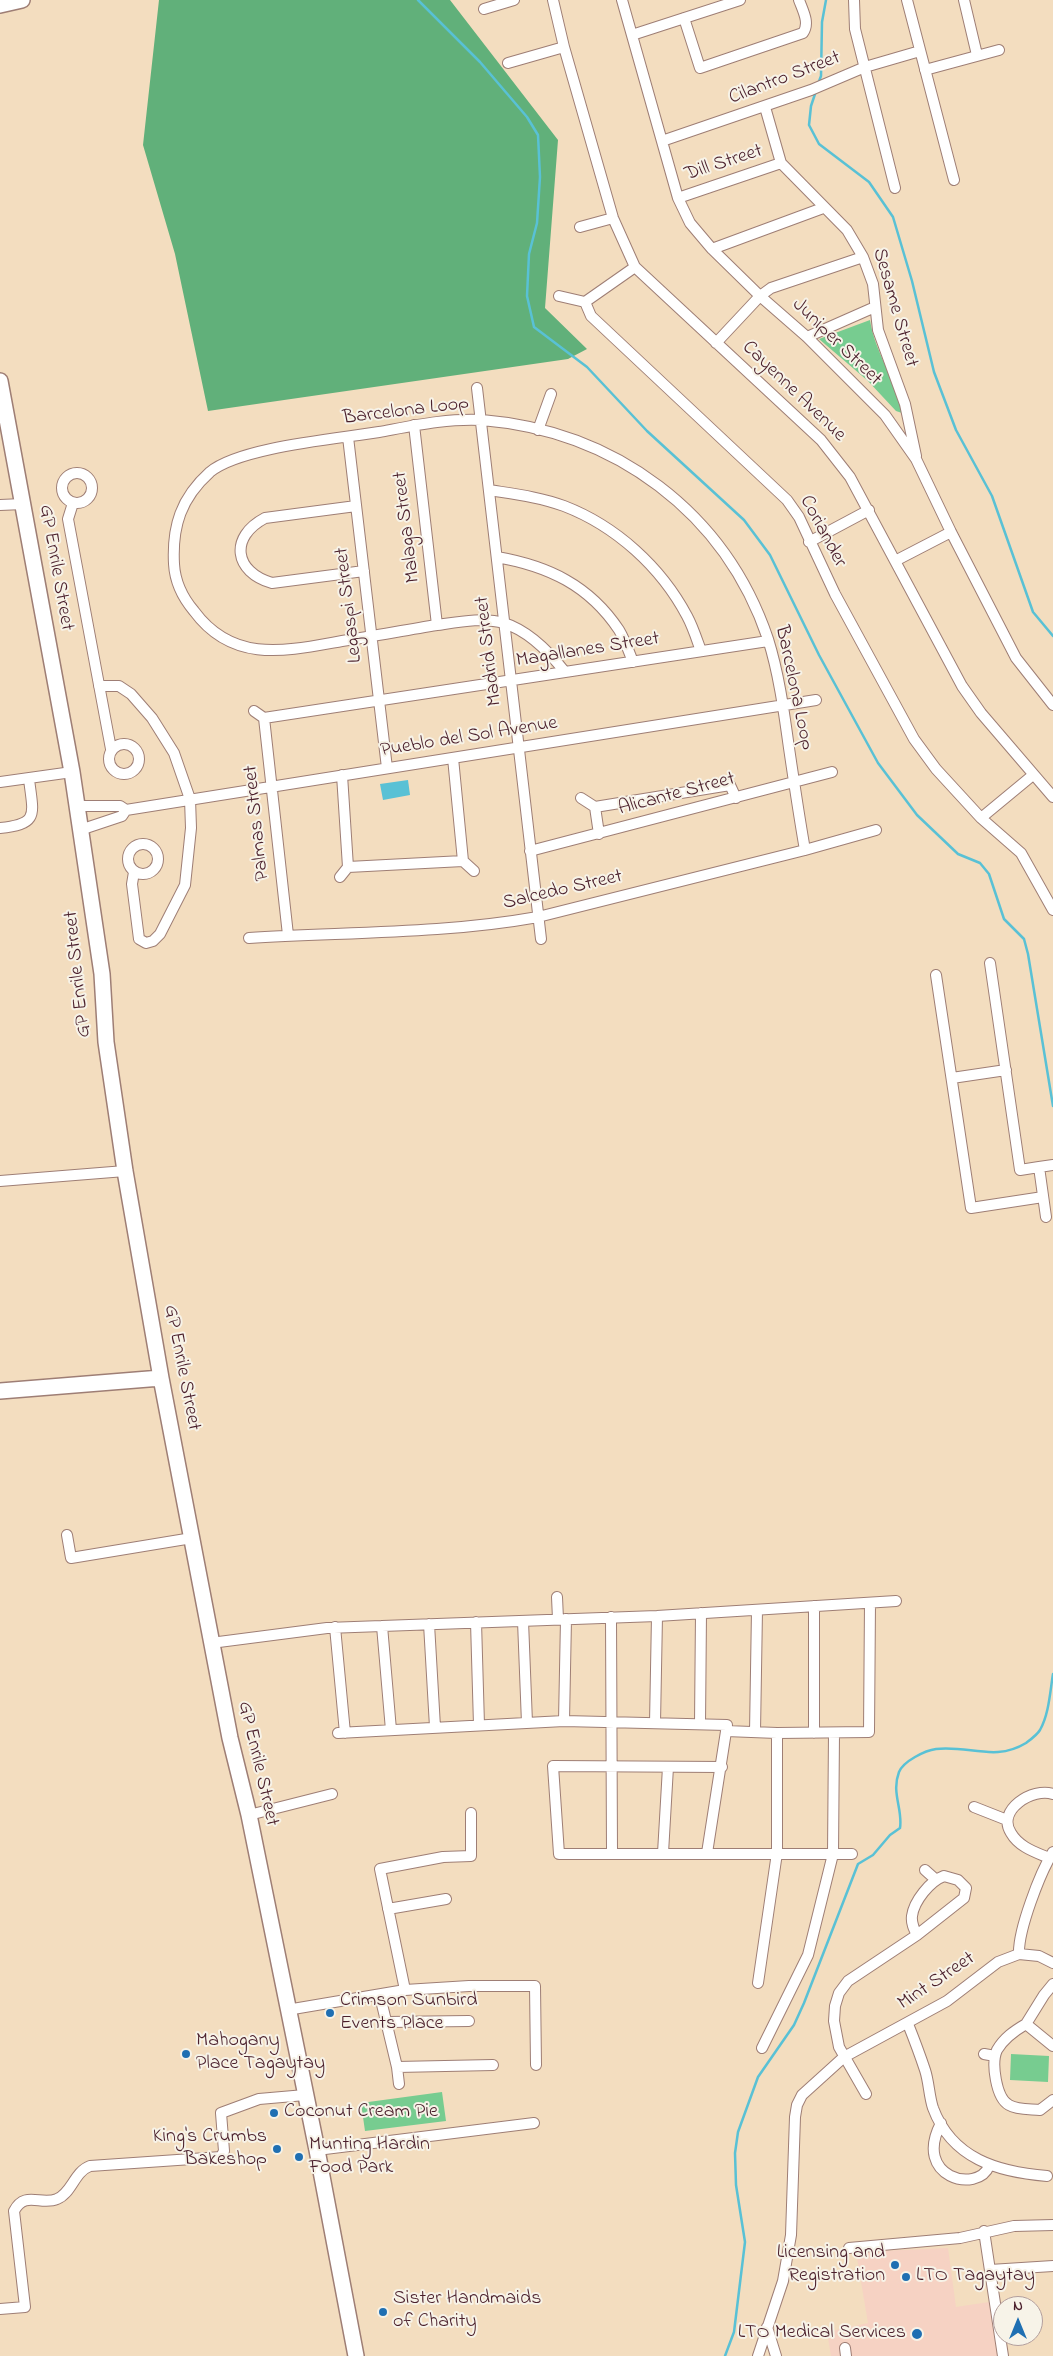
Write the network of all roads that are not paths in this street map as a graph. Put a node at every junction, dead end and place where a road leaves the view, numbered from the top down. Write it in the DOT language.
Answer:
graph roads {
  1 [pos="22,0"];
  2 [pos="514,0"];
  3 [pos="553,0"];
  4 [pos="622,0"];
  5 [pos="740,0"];
  6 [pos="799,0"];
  7 [pos="854,0"];
  8 [pos="907,0"];
  9 [pos="964,0"];
  10 [pos="0,5"];
  11 [pos="484,9"];
  12 [pos="684,18"];
  13 [pos="632,35"];
  14 [pos="564,47"];
  15 [pos="999,50"];
  16 [pos="920,51"];
  17 [pos="977,55"];
  18 [pos="508,62"];
  19 [pos="864,67"];
  20 [pos="925,70"];
  21 [pos="765,106"];
  22 [pos="662,141"];
  23 [pos="781,163"];
  24 [pos="954,180"];
  25 [pos="895,188"];
  26 [pos="678,198"];
  27 [pos="823,208"];
  28 [pos="613,218"];
  29 [pos="580,227"];
  30 [pos="712,248"];
  31 [pos="863,257"];
  32 [pos="636,267"];
  33 [pos="559,296"];
  34 [pos="760,296"];
  35 [pos="585,302"];
  36 [pos="875,307"];
  37 [pos="807,337"];
  38 [pos="716,343"];
  39 [pos="0,381"];
  40 [pos="477,388"];
  41 [pos="551,394"];
  42 [pos="481,420"];
  43 [pos="414,426"];
  44 [pos="538,430"];
  45 [pos="348,437"];
  46 [pos="916,459"];
  47 [pos="489,490"];
  48 [pos="73,503"];
  49 [pos="23,504"];
  50 [pos="0,505"];
  51 [pos="356,506"];
  52 [pos="869,510"];
  53 [pos="951,532"];
  54 [pos="809,542"];
  55 [pos="497,557"];
  56 [pos="895,562"];
  57 [pos="364,571"];
  58 [pos="504,623"];
  59 [pos="438,624"];
  60 [pos="371,636"];
  61 [pos="768,641"];
  62 [pos="701,651"];
  63 [pos="633,662"];
  64 [pos="565,672"];
  65 [pos="511,680"];
  66 [pos="100,686"];
  67 [pos="816,700"];
  68 [pos="379,701"];
  69 [pos="1053,705"];
  70 [pos="783,706"];
  71 [pos="254,711"];
  72 [pos="264,718"];
  73 [pos="519,747"];
  74 [pos="111,749"];
  75 [pos="453,758"];
  76 [pos="387,768"];
  77 [pos="72,772"];
  78 [pos="832,772"];
  79 [pos="342,775"];
  80 [pos="1033,775"];
  81 [pos="29,780"];
  82 [pos="0,782"];
  83 [pos="794,783"];
  84 [pos="272,786"];
  85 [pos="1053,797"];
  86 [pos="581,798"];
  87 [pos="736,798"];
  88 [pos="190,800"];
  89 [pos="77,806"];
  90 [pos="595,808"];
  91 [pos="126,810"];
  92 [pos="981,818"];
  93 [pos="0,828"];
  94 [pos="80,830"];
  95 [pos="876,830"];
  96 [pos="599,834"];
  97 [pos="805,850"];
  98 [pos="530,851"];
  99 [pos="463,861"];
  100 [pos="348,867"];
  101 [pos="474,871"];
  102 [pos="134,872"];
  103 [pos="340,877"];
  104 [pos="1053,910"];
  105 [pos="538,917"];
  106 [pos="288,935"];
  107 [pos="249,938"];
  108 [pos="541,939"];
  109 [pos="990,963"];
  110 [pos="936,975"];
  111 [pos="1006,1070"];
  112 [pos="952,1078"];
  113 [pos="1053,1165"];
  114 [pos="1039,1167"];
  115 [pos="125,1171"];
  116 [pos="0,1181"];
  117 [pos="1043,1197"];
  118 [pos="1046,1217"];
  119 [pos="161,1378"];
  120 [pos="0,1391"];
  121 [pos="67,1535"];
  122 [pos="192,1538"];
  123 [pos="557,1597"];
  124 [pos="896,1601"];
  125 [pos="870,1603"];
  126 [pos="814,1606"];
  127 [pos="756,1610"];
  128 [pos="701,1613"];
  129 [pos="657,1616"];
  130 [pos="611,1617"];
  131 [pos="562,1619"];
  132 [pos="523,1621"];
  133 [pos="476,1622"];
  134 [pos="429,1624"];
  135 [pos="382,1626"];
  136 [pos="335,1627"];
  137 [pos="211,1643"];
  138 [pos="564,1720"];
  139 [pos="610,1722"];
  140 [pos="527,1723"];
  141 [pos="655,1723"];
  142 [pos="700,1724"];
  143 [pos="479,1725"];
  144 [pos="435,1727"];
  145 [pos="391,1730"];
  146 [pos="726,1730"];
  147 [pos="755,1732"];
  148 [pos="777,1733"];
  149 [pos="814,1733"];
  150 [pos="834,1733"];
  151 [pos="610,1766"];
  152 [pos="668,1767"];
  153 [pos="722,1767"];
  154 [pos="332,1794"];
  155 [pos="1053,1794"];
  156 [pos="974,1807"];
  157 [pos="470,1813"];
  158 [pos="249,1815"];
  159 [pos="1007,1820"];
  160 [pos="612,1852"];
  161 [pos="663,1853"];
  162 [pos="707,1853"];
  163 [pos="777,1853"];
  164 [pos="833,1854"];
  165 [pos="852,1854"];
  166 [pos="1051,1855"];
  167 [pos="924,1870"];
  168 [pos="935,1879"];
  169 [pos="446,1899"];
  170 [pos="388,1909"];
  171 [pos="917,1935"];
  172 [pos="1019,1954"];
  173 [pos="1053,1963"];
  174 [pos="758,1983"];
  175 [pos="1053,1984"];
  176 [pos="405,1990"];
  177 [pos="380,1996"];
  178 [pos="287,2010"];
  179 [pos="470,2021"];
  180 [pos="388,2022"];
  181 [pos="908,2024"];
  182 [pos="1026,2024"];
  183 [pos="1053,2046"];
  184 [pos="762,2048"];
  185 [pos="984,2054"];
  186 [pos="995,2056"];
  187 [pos="844,2057"];
  188 [pos="493,2065"];
  189 [pos="536,2065"];
  190 [pos="397,2067"];
  191 [pos="399,2084"];
  192 [pos="305,2094"];
  193 [pos="866,2094"];
  194 [pos="1053,2100"];
  195 [pos="534,2123"];
  196 [pos="941,2123"];
  197 [pos="317,2150"];
  198 [pos="989,2166"];
  199 [pos="1047,2176"];
  200 [pos="1053,2225"];
  201 [pos="984,2231"];
  202 [pos="849,2248"];
  203 [pos="1053,2266"];
  204 [pos="990,2270"];
  205 [pos="0,2309"];
  206 [pos="768,2327"];
  207 [pos="356,2356"];
  208 [pos="758,2356"];
  209 [pos="776,2356"];
  210 [pos="1003,2356"];
  1 -- 10 [label="street"];
  2 -- 11 [label="street"];
  3 -- 14 [label="street, Cayenne Avenue"];
  4 -- 13 [label="street, Juniper Street"];
  5 -- 12 [label="street"];
  6 -- 12 [label="street"];
  7 -- 19 [label="street"];
  8 -- 16 [label="street"];
  9 -- 17 [label="street"];
  12 -- 13 [label="street"];
  13 -- 22 [label="street, Juniper Street"];
  14 -- 18 [label="street"];
  14 -- 28 [label="street, Cayenne Avenue"];
  15 -- 17 [label="street"];
  16 -- 19 [label="street, Cilantro Street"];
  16 -- 20 [label="street"];
  17 -- 20 [label="street"];
  19 -- 21 [label="street, Cilantro Street"];
  19 -- 25 [label="street"];
  20 -- 24 [label="street"];
  21 -- 22 [label="street, Cilantro Street"];
  21 -- 23 [label="street, Sesame Street"];
  22 -- 26 [label="street, Juniper Street"];
  23 -- 26 [label="street, Dill Street"];
  23 -- 27 [label="street, Sesame Street"];
  26 -- 30 [label="street, Juniper Street"];
  27 -- 30 [label="street"];
  27 -- 31 [label="street, Sesame Street"];
  28 -- 29 [label="street"];
  28 -- 32 [label="street, Cayenne Avenue"];
  30 -- 34 [label="street, Juniper Street"];
  31 -- 34 [label="street"];
  31 -- 36 [label="street, Sesame Street"];
  32 -- 35 [label="street"];
  32 -- 38 [label="street, Cayenne Avenue"];
  33 -- 35 [label="street"];
  34 -- 37 [label="street, Juniper Street"];
  34 -- 38 [label="street"];
  35 -- 54 [label="street, Coriander"];
  36 -- 37 [label="street"];
  36 -- 46 [label="street, Sesame Street"];
  37 -- 46 [label="street, Juniper Street"];
  38 -- 52 [label="street, Cayenne Avenue"];
  39 -- 49 [label="street, GP Enrile Street"];
  40 -- 42 [label="street, Madrid Street"];
  41 -- 44 [label="street"];
  42 -- 43 [label="street, Barcelona Loop"];
  42 -- 44 [label="street, Barcelona Loop"];
  42 -- 47 [label="street, Madrid Street"];
  43 -- 45 [label="street, Barcelona Loop"];
  43 -- 59 [label="street, Malaga Street"];
  44 -- 61 [label="street, Barcelona Loop"];
  45 -- 51 [label="street, Legaspi Street"];
  45 -- 60 [label="street, Barcelona Loop"];
  46 -- 53 [label="street, Juniper Street"];
  47 -- 55 [label="street, Madrid Street"];
  47 -- 62 [label="street"];
  48 -- 66 [label="street"];
  49 -- 50 [label="street"];
  49 -- 77 [label="street, GP Enrile Street"];
  51 -- 57 [label="street, Legaspi Street"];
  51 -- 57 [label="street"];
  52 -- 54 [label="street"];
  52 -- 56 [label="street, Cayenne Avenue"];
  53 -- 56 [label="street"];
  53 -- 69 [label="street, Juniper Street"];
  54 -- 92 [label="street, Coriander"];
  55 -- 58 [label="street, Madrid Street"];
  55 -- 63 [label="street"];
  56 -- 80 [label="street, Cayenne Avenue"];
  57 -- 60 [label="street, Legaspi Street"];
  58 -- 59 [label="street, Barcelona Loop"];
  58 -- 64 [label="street"];
  58 -- 65 [label="street, Madrid Street"];
  59 -- 60 [label="street, Barcelona Loop"];
  60 -- 68 [label="street, Legaspi Street"];
  61 -- 62 [label="street, Magallanes Street"];
  61 -- 70 [label="street, Barcelona Loop"];
  62 -- 63 [label="street, Magallanes Street"];
  63 -- 64 [label="street, Magallanes Street"];
  64 -- 65 [label="street, Magallanes Street"];
  65 -- 68 [label="street, Magallanes Street"];
  65 -- 73 [label="street, Madrid Street"];
  66 -- 74 [label="street"];
  66 -- 88 [label="street"];
  67 -- 70 [label="street, Pueblo del Sol Avenue"];
  68 -- 72 [label="street, Magallanes Street"];
  68 -- 76 [label="street, Legaspi Street"];
  70 -- 73 [label="street, Pueblo del Sol Avenue"];
  70 -- 83 [label="street, Barcelona Loop"];
  71 -- 72 [label="street"];
  72 -- 84 [label="street, Palmas Street"];
  73 -- 75 [label="street, Pueblo del Sol Avenue"];
  73 -- 98 [label="street, Madrid Street"];
  75 -- 76 [label="street, Pueblo del Sol Avenue"];
  75 -- 99 [label="street"];
  76 -- 79 [label="street, Pueblo del Sol Avenue"];
  77 -- 81 [label="street"];
  77 -- 89 [label="street, GP Enrile Street"];
  78 -- 83 [label="street, Alicante Street"];
  79 -- 84 [label="street, Pueblo del Sol Avenue"];
  79 -- 100 [label="street"];
  80 -- 85 [label="street, Cayenne Avenue"];
  80 -- 92 [label="street"];
  81 -- 82 [label="street"];
  81 -- 93 [label="street"];
  83 -- 87 [label="street, Alicante Street"];
  83 -- 97 [label="street, Barcelona Loop"];
  84 -- 88 [label="street, Pueblo del Sol Avenue"];
  84 -- 106 [label="street, Palmas Street"];
  86 -- 90 [label="street"];
  87 -- 90 [label="street"];
  87 -- 96 [label="street, Alicante Street"];
  88 -- 91 [label="street, Pueblo del Sol Avenue"];
  88 -- 102 [label="street"];
  89 -- 91 [label="street, Pueblo del Sol Avenue"];
  89 -- 94 [label="street, GP Enrile Street"];
  90 -- 96 [label="street"];
  91 -- 94 [label="street, Pueblo del Sol Avenue"];
  92 -- 104 [label="street, Coriander"];
  94 -- 115 [label="street, GP Enrile Street"];
  95 -- 97 [label="street, Salcedo Street"];
  96 -- 98 [label="street, Alicante Street"];
  97 -- 105 [label="street, Salcedo Street"];
  98 -- 105 [label="street, Madrid Street"];
  99 -- 100 [label="street"];
  99 -- 101 [label="street"];
  100 -- 103 [label="street"];
  105 -- 106 [label="street, Salcedo Street"];
  105 -- 108 [label="street, Madrid Street"];
  106 -- 107 [label="street, Salcedo Street"];
  109 -- 111 [label="street"];
  110 -- 112 [label="street"];
  111 -- 112 [label="street"];
  111 -- 114 [label="street"];
  112 -- 117 [label="street"];
  113 -- 114 [label="street"];
  114 -- 117 [label="street"];
  115 -- 116 [label="street"];
  115 -- 119 [label="street, GP Enrile Street"];
  117 -- 118 [label="street"];
  119 -- 120 [label="street"];
  119 -- 122 [label="street, GP Enrile Street"];
  121 -- 122 [label="street"];
  122 -- 137 [label="street, GP Enrile Street"];
  123 -- 131 [label="street"];
  124 -- 125 [label="street"];
  125 -- 126 [label="street"];
  125 -- 150 [label="street"];
  126 -- 127 [label="street"];
  126 -- 149 [label="street"];
  127 -- 128 [label="street"];
  127 -- 147 [label="street"];
  128 -- 129 [label="street"];
  128 -- 142 [label="street"];
  129 -- 130 [label="street"];
  129 -- 141 [label="street"];
  130 -- 131 [label="street"];
  130 -- 139 [label="street"];
  131 -- 132 [label="street"];
  131 -- 138 [label="street"];
  132 -- 133 [label="street"];
  132 -- 140 [label="street"];
  133 -- 134 [label="street"];
  133 -- 143 [label="street"];
  134 -- 135 [label="street"];
  134 -- 144 [label="street"];
  135 -- 136 [label="street"];
  135 -- 145 [label="street"];
  136 -- 137 [label="street"];
  136 -- 145 [label="street"];
  137 -- 158 [label="street, GP Enrile Street"];
  138 -- 139 [label="street"];
  138 -- 140 [label="street"];
  139 -- 141 [label="street"];
  139 -- 151 [label="street"];
  140 -- 143 [label="street"];
  141 -- 142 [label="street"];
  142 -- 146 [label="street"];
  143 -- 144 [label="street"];
  144 -- 145 [label="street"];
  146 -- 147 [label="street"];
  146 -- 153 [label="street"];
  147 -- 148 [label="street"];
  148 -- 149 [label="street"];
  148 -- 163 [label="street"];
  149 -- 150 [label="street"];
  150 -- 164 [label="street"];
  151 -- 152 [label="street"];
  151 -- 160 [label="street"];
  151 -- 160 [label="street"];
  152 -- 153 [label="street"];
  152 -- 161 [label="street"];
  153 -- 162 [label="street"];
  154 -- 158 [label="street"];
  155 -- 159 [label="street"];
  156 -- 159 [label="street"];
  157 -- 170 [label="street"];
  158 -- 178 [label="street, GP Enrile Street"];
  159 -- 166 [label="street"];
  160 -- 161 [label="street"];
  161 -- 162 [label="street"];
  162 -- 163 [label="street"];
  163 -- 164 [label="street"];
  163 -- 174 [label="street"];
  164 -- 165 [label="street"];
  164 -- 184 [label="street"];
  166 -- 172 [label="street"];
  167 -- 168 [label="street"];
  168 -- 171 [label="street"];
  168 -- 171 [label="street"];
  169 -- 170 [label="street"];
  170 -- 176 [label="street"];
  171 -- 187 [label="street"];
  172 -- 173 [label="street"];
  172 -- 181 [label="street, Mint Street"];
  175 -- 182 [label="street"];
  176 -- 177 [label="street"];
  176 -- 189 [label="street"];
  177 -- 178 [label="street"];
  177 -- 180 [label="street"];
  178 -- 192 [label="street, GP Enrile Street"];
  179 -- 180 [label="street"];
  180 -- 190 [label="street"];
  181 -- 187 [label="street, Mint Street"];
  181 -- 196 [label="street"];
  182 -- 183 [label="street"];
  182 -- 186 [label="street"];
  185 -- 186 [label="street"];
  186 -- 194 [label="street"];
  187 -- 193 [label="street"];
  187 -- 206 [label="street, Mint Street"];
  188 -- 190 [label="street"];
  190 -- 191 [label="street"];
  192 -- 197 [label="street, GP Enrile Street"];
  192 -- 205 [label="street"];
  195 -- 197 [label="street"];
  196 -- 198 [label="street"];
  196 -- 198 [label="street"];
  197 -- 207 [label="street, GP Enrile Street"];
  198 -- 199 [label="street"];
  200 -- 201 [label="street"];
  201 -- 202 [label="street"];
  201 -- 204 [label="street"];
  203 -- 204 [label="street"];
  204 -- 210 [label="street"];
  206 -- 208 [label="street, Mint Street"];
  206 -- 209 [label="street"];
}
